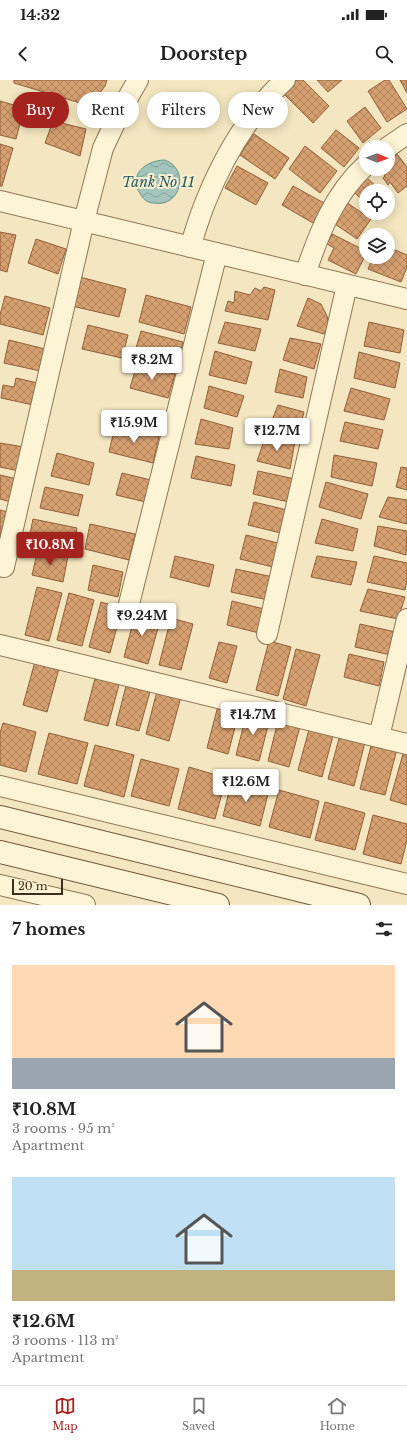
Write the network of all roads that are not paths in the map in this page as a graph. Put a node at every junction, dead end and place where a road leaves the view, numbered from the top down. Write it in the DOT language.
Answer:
graph roads {
  1 [pos="138,80"];
  2 [pos="285,80"];
  3 [pos="407,134"];
  4 [pos="395,142"];
  5 [pos="359,171"];
  6 [pos="0,201"];
  7 [pos="84,221"];
  8 [pos="190,247"];
  9 [pos="217,253"];
  10 [pos="305,275"];
  11 [pos="347,285"];
  12 [pos="407,299"];
  13 [pos="4,567"];
  14 [pos="129,604"];
  15 [pos="407,619"];
  16 [pos="267,634"];
  17 [pos="0,645"];
  18 [pos="379,737"];
  19 [pos="407,744"];
  20 [pos="0,786"];
  21 [pos="0,817"];
  22 [pos="0,852"];
  23 [pos="407,884"];
  24 [pos="0,885"];
  25 [pos="85,905"];
  26 [pos="218,905"];
  27 [pos="359,905"];
  1 -- 7 [label="street"];
  2 -- 8 [label="street"];
  3 -- 4 [label="street"];
  5 -- 10 [label="street"];
  6 -- 7 [label="street"];
  7 -- 8 [label="street"];
  7 -- 13 [label="street"];
  8 -- 9 [label="street"];
  9 -- 10 [label="street"];
  9 -- 14 [label="street"];
  10 -- 11 [label="street"];
  11 -- 12 [label="street"];
  11 -- 16 [label="street"];
  15 -- 18 [label="street"];
  17 -- 18 [label="street"];
  18 -- 19 [label="street"];
  20 -- 23 [label="street"];
  21 -- 27 [label="main road"];
  22 -- 26 [label="main road"];
  24 -- 25 [label="street"];
}
